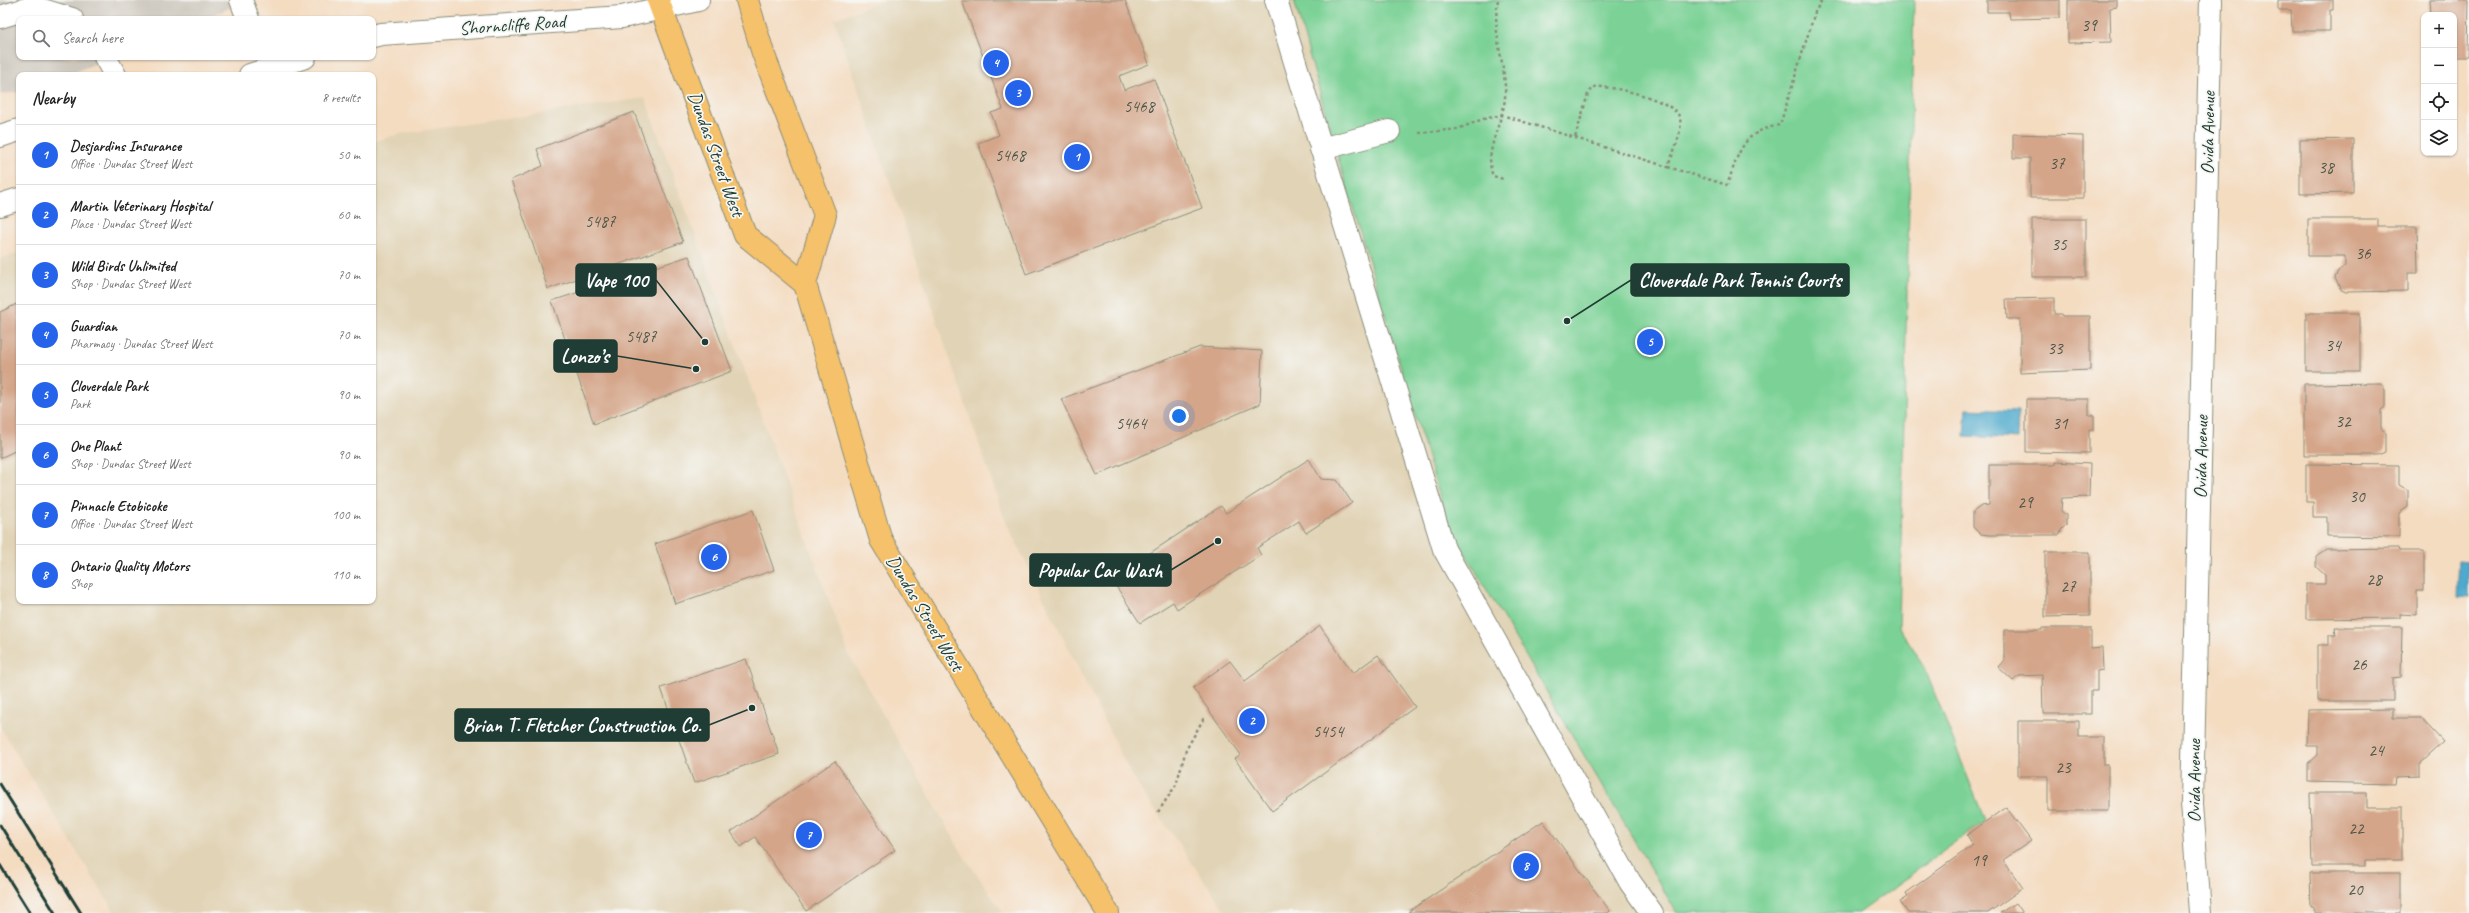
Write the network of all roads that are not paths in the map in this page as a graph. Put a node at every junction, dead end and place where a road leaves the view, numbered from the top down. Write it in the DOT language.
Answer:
graph roads {
  1 [pos="241,0"];
  2 [pos="698,0"];
  3 [pos="747,0"];
  4 [pos="1276,0"];
  5 [pos="2211,0"];
  6 [pos="660,4"];
  7 [pos="62,16"];
  8 [pos="247,16"];
  9 [pos="0,17"];
  10 [pos="376,35"];
  11 [pos="107,60"];
  12 [pos="291,60"];
  13 [pos="259,67"];
  14 [pos="113,72"];
  15 [pos="16,131"];
  16 [pos="1389,131"];
  17 [pos="0,136"];
  18 [pos="1321,149"];
  19 [pos="16,199"];
  20 [pos="0,205"];
  21 [pos="805,284"];
  22 [pos="1108,913"];
  23 [pos="1652,913"];
  24 [pos="2200,913"];
  1 -- 8 [label="street"];
  2 -- 6 [label="street, Shorncliffe Road"];
  3 -- 21 [label="main road"];
  4 -- 18 [label="street"];
  5 -- 24 [label="street, Ovida Avenue"];
  6 -- 10 [label="street, Shorncliffe Road"];
  6 -- 21 [label="main road, Dundas Street West"];
  7 -- 9 [label="street"];
  11 -- 14 [label="street"];
  12 -- 13 [label="street"];
  15 -- 17 [label="street"];
  16 -- 18 [label="street"];
  18 -- 23 [label="street"];
  19 -- 20 [label="street"];
  21 -- 22 [label="main road, Dundas Street West"];
}
